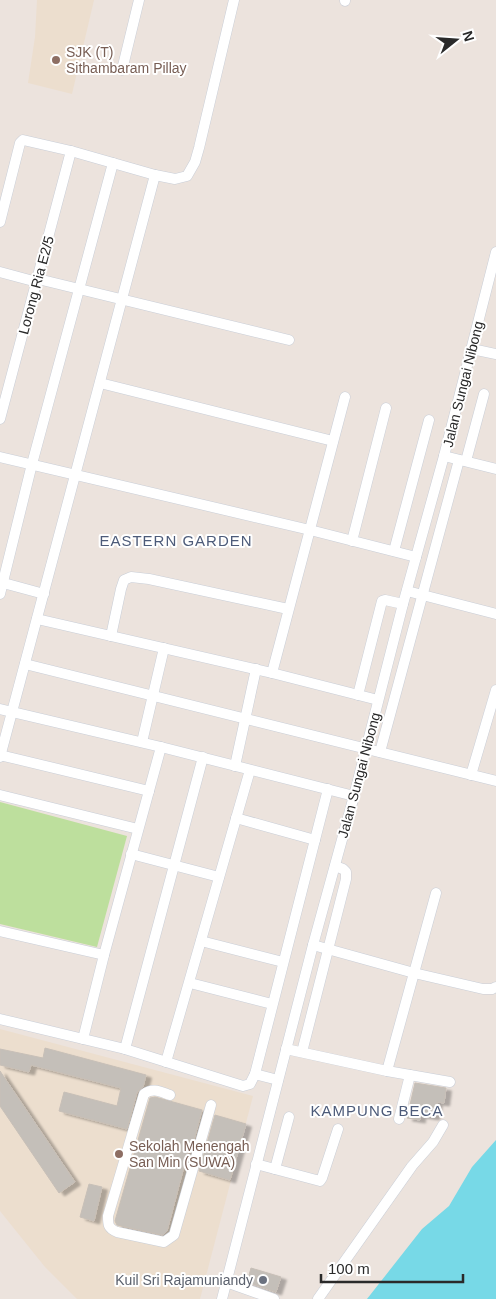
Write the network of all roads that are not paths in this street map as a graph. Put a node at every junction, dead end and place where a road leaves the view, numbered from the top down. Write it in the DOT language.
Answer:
graph roads {
  1 [pos="139,0"];
  2 [pos="234,0"];
  3 [pos="122,70"];
  4 [pos="71,151"];
  5 [pos="113,163"];
  6 [pos="155,175"];
  7 [pos="0,222"];
  8 [pos="496,252"];
  9 [pos="0,272"];
  10 [pos="38,280"];
  11 [pos="78,289"];
  12 [pos="122,299"];
  13 [pos="289,340"];
  14 [pos="472,349"];
  15 [pos="496,354"];
  16 [pos="100,383"];
  17 [pos="484,394"];
  18 [pos="345,396"];
  19 [pos="386,408"];
  20 [pos="0,419"];
  21 [pos="429,420"];
  22 [pos="333,441"];
  23 [pos="444,456"];
  24 [pos="0,457"];
  25 [pos="462,461"];
  26 [pos="32,464"];
  27 [pos="496,469"];
  28 [pos="75,474"];
  29 [pos="310,530"];
  30 [pos="352,541"];
  31 [pos="394,551"];
  32 [pos="416,557"];
  33 [pos="1,582"];
  34 [pos="407,591"];
  35 [pos="0,594"];
  36 [pos="44,594"];
  37 [pos="422,595"];
  38 [pos="403,604"];
  39 [pos="288,609"];
  40 [pos="496,614"];
  41 [pos="37,619"];
  42 [pos="111,636"];
  43 [pos="164,648"];
  44 [pos="25,664"];
  45 [pos="256,669"];
  46 [pos="272,673"];
  47 [pos="496,690"];
  48 [pos="358,695"];
  49 [pos="153,696"];
  50 [pos="378,700"];
  51 [pos="0,709"];
  52 [pos="13,712"];
  53 [pos="245,718"];
  54 [pos="142,742"];
  55 [pos="161,747"];
  56 [pos="367,748"];
  57 [pos="380,752"];
  58 [pos="0,755"];
  59 [pos="203,757"];
  60 [pos="235,766"];
  61 [pos="250,770"];
  62 [pos="471,775"];
  63 [pos="496,782"];
  64 [pos="328,789"];
  65 [pos="148,791"];
  66 [pos="0,795"];
  67 [pos="354,796"];
  68 [pos="236,818"];
  69 [pos="138,829"];
  70 [pos="314,840"];
  71 [pos="131,854"];
  72 [pos="175,866"];
  73 [pos="335,866"];
  74 [pos="219,877"];
  75 [pos="436,893"];
  76 [pos="0,931"];
  77 [pos="201,941"];
  78 [pos="313,945"];
  79 [pos="328,949"];
  80 [pos="104,955"];
  81 [pos="283,962"];
  82 [pos="414,973"];
  83 [pos="190,983"];
  84 [pos="496,987"];
  85 [pos="272,1004"];
  86 [pos="0,1020"];
  87 [pos="82,1039"];
  88 [pos="125,1049"];
  89 [pos="286,1049"];
  90 [pos="302,1052"];
  91 [pos="166,1062"];
  92 [pos="387,1071"];
  93 [pos="255,1074"];
  94 [pos="410,1075"];
  95 [pos="278,1080"];
  96 [pos="450,1082"];
  97 [pos="170,1095"];
  98 [pos="211,1105"];
  99 [pos="289,1118"];
  100 [pos="399,1119"];
  101 [pos="442,1125"];
  102 [pos="338,1129"];
  103 [pos="256,1164"];
  104 [pos="275,1169"];
  105 [pos="226,1282"];
  106 [pos="222,1299"];
  107 [pos="274,1299"];
  108 [pos="318,1299"];
  1 -- 3 [label="street"];
  2 -- 6 [label="street"];
  4 -- 5 [label="street"];
  4 -- 7 [label="street"];
  4 -- 10 [label="street, Lorong Ria E2/5"];
  5 -- 6 [label="street"];
  5 -- 11 [label="street"];
  6 -- 12 [label="street"];
  8 -- 14 [label="street, Jalan Sungai Nibong"];
  9 -- 10 [label="street"];
  10 -- 11 [label="street"];
  10 -- 20 [label="street, Lorong Ria E2/5"];
  11 -- 12 [label="street"];
  11 -- 26 [label="street"];
  12 -- 13 [label="street"];
  12 -- 16 [label="street"];
  14 -- 15 [label="street"];
  14 -- 23 [label="street, Jalan Sungai Nibong"];
  16 -- 22 [label="street"];
  16 -- 28 [label="street"];
  17 -- 25 [label="street"];
  18 -- 22 [label="street"];
  19 -- 30 [label="street"];
  21 -- 31 [label="street"];
  22 -- 29 [label="street"];
  23 -- 25 [label="street"];
  23 -- 32 [label="street, Jalan Sungai Nibong"];
  24 -- 26 [label="street"];
  25 -- 27 [label="street"];
  25 -- 37 [label="street"];
  26 -- 28 [label="street"];
  26 -- 33 [label="street"];
  28 -- 29 [label="street"];
  28 -- 36 [label="street"];
  29 -- 30 [label="street"];
  29 -- 39 [label="street"];
  30 -- 31 [label="street"];
  31 -- 32 [label="street"];
  32 -- 34 [label="street, Jalan Sungai Nibong"];
  33 -- 35 [label="street"];
  33 -- 36 [label="street"];
  34 -- 37 [label="street"];
  34 -- 38 [label="street, Jalan Sungai Nibong"];
  36 -- 41 [label="street"];
  37 -- 40 [label="street"];
  37 -- 57 [label="street"];
  38 -- 48 [label="street"];
  38 -- 50 [label="street, Jalan Sungai Nibong"];
  39 -- 42 [label="street"];
  39 -- 46 [label="street"];
  41 -- 42 [label="street"];
  41 -- 44 [label="street"];
  42 -- 43 [label="street"];
  43 -- 45 [label="street"];
  43 -- 49 [label="street"];
  44 -- 49 [label="street"];
  44 -- 52 [label="street"];
  45 -- 46 [label="street"];
  45 -- 53 [label="street"];
  46 -- 48 [label="street"];
  47 -- 62 [label="street"];
  48 -- 50 [label="street"];
  49 -- 53 [label="street"];
  49 -- 54 [label="street"];
  50 -- 56 [label="street, Jalan Sungai Nibong"];
  51 -- 52 [label="street"];
  52 -- 54 [label="street"];
  52 -- 58 [label="street"];
  53 -- 56 [label="street"];
  53 -- 60 [label="street"];
  54 -- 55 [label="street"];
  55 -- 59 [label="street"];
  55 -- 65 [label="street"];
  56 -- 57 [label="street"];
  56 -- 67 [label="street, Jalan Sungai Nibong"];
  57 -- 62 [label="street"];
  58 -- 65 [label="street"];
  59 -- 60 [label="street"];
  59 -- 72 [label="street"];
  60 -- 61 [label="street"];
  61 -- 64 [label="street"];
  61 -- 68 [label="street"];
  62 -- 63 [label="street"];
  64 -- 67 [label="street"];
  64 -- 70 [label="street"];
  65 -- 69 [label="street"];
  66 -- 69 [label="street"];
  67 -- 73 [label="street, Jalan Sungai Nibong"];
  68 -- 70 [label="street"];
  68 -- 74 [label="street"];
  69 -- 71 [label="street"];
  70 -- 81 [label="street"];
  71 -- 72 [label="street"];
  71 -- 80 [label="street"];
  72 -- 74 [label="street"];
  72 -- 88 [label="street"];
  73 -- 78 [label="street, Jalan Sungai Nibong"];
  73 -- 79 [label="street"];
  74 -- 77 [label="street"];
  75 -- 82 [label="street"];
  76 -- 80 [label="street"];
  77 -- 81 [label="street"];
  77 -- 83 [label="street"];
  78 -- 79 [label="street"];
  78 -- 89 [label="street, Jalan Sungai Nibong"];
  79 -- 82 [label="street"];
  79 -- 90 [label="street"];
  80 -- 87 [label="street"];
  81 -- 85 [label="street"];
  82 -- 84 [label="street"];
  82 -- 92 [label="street"];
  83 -- 85 [label="street"];
  83 -- 91 [label="street"];
  85 -- 93 [label="street"];
  86 -- 87 [label="street"];
  87 -- 88 [label="street"];
  88 -- 91 [label="street"];
  89 -- 90 [label="street"];
  89 -- 95 [label="street, Jalan Sungai Nibong"];
  90 -- 92 [label="street"];
  91 -- 93 [label="street"];
  92 -- 94 [label="street"];
  93 -- 95 [label="street"];
  94 -- 96 [label="street"];
  94 -- 100 [label="street"];
  95 -- 103 [label="street, Jalan Sungai Nibong"];
  97 -- 98 [label="street"];
  99 -- 104 [label="street"];
  101 -- 108 [label="street"];
  102 -- 104 [label="street"];
  103 -- 104 [label="street"];
  103 -- 105 [label="street, Jalan Sungai Nibong"];
  105 -- 106 [label="street, Jalan Sungai Nibong"];
  105 -- 107 [label="street"];
}
